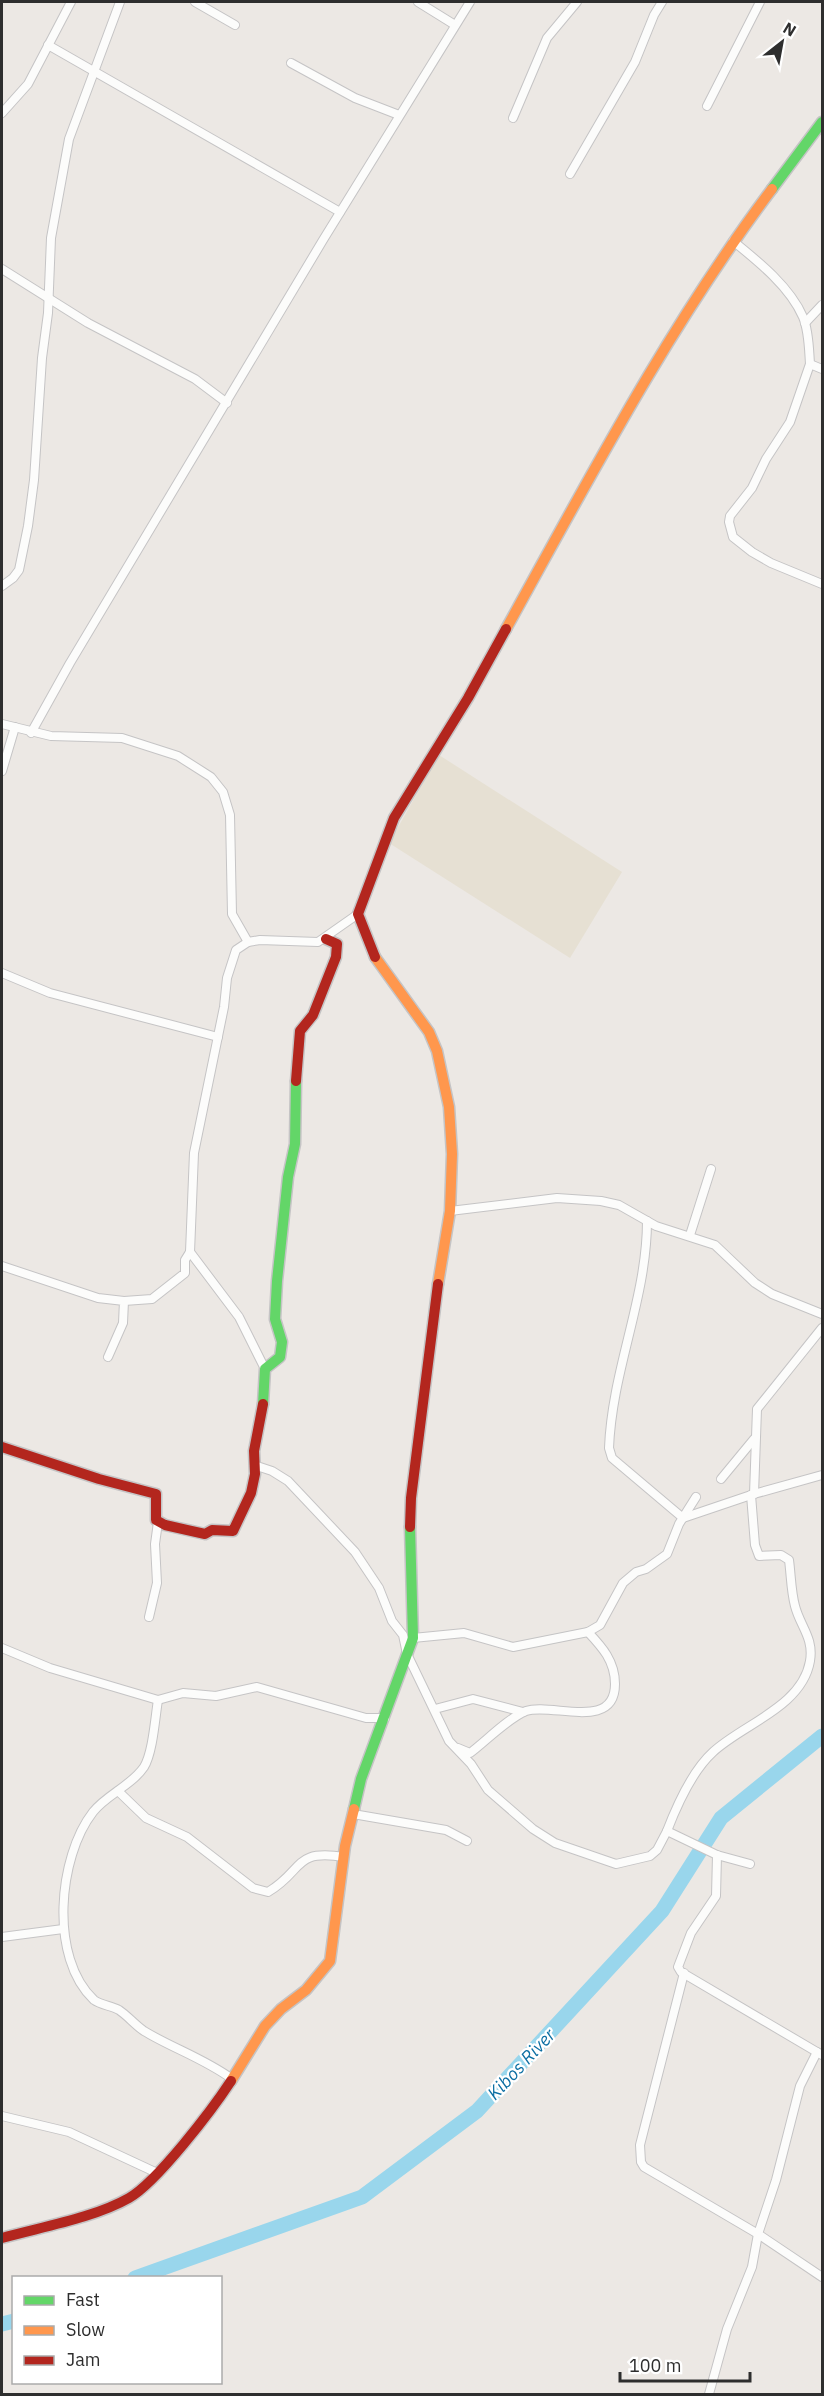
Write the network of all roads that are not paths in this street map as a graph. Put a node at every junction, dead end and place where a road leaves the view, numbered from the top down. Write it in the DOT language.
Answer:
graph roads {
  1 [pos="71,2"];
  2 [pos="120,2"];
  3 [pos="195,2"];
  4 [pos="418,2"];
  5 [pos="470,2"];
  6 [pos="577,2"];
  7 [pos="663,2"];
  8 [pos="760,2"];
  9 [pos="235,25"];
  10 [pos="455,25"];
  11 [pos="48,45"];
  12 [pos="291,63"];
  13 [pos="94,71"];
  14 [pos="707,106"];
  15 [pos="2,113"];
  16 [pos="399,115"];
  17 [pos="513,118"];
  18 [pos="821,127"];
  19 [pos="570,174"];
  20 [pos="340,212"];
  21 [pos="733,241"];
  22 [pos="2,269"];
  23 [pos="49,297"];
  24 [pos="822,305"];
  25 [pos="805,323"];
  26 [pos="810,364"];
  27 [pos="822,369"];
  28 [pos="227,403"];
  29 [pos="822,584"];
  30 [pos="2,586"];
  31 [pos="2,724"];
  32 [pos="15,728"];
  33 [pos="32,733"];
  34 [pos="2,771"];
  35 [pos="358,914"];
  36 [pos="326,939"];
  37 [pos="248,942"];
  38 [pos="2,973"];
  39 [pos="218,1037"];
  40 [pos="711,1169"];
  41 [pos="450,1211"];
  42 [pos="647,1221"];
  43 [pos="690,1235"];
  44 [pos="190,1252"];
  45 [pos="2,1266"];
  46 [pos="123,1301"];
  47 [pos="822,1314"];
  48 [pos="822,1328"];
  49 [pos="108,1357"];
  50 [pos="264,1369"];
  51 [pos="754,1439"];
  52 [pos="2,1447"];
  53 [pos="254,1465"];
  54 [pos="822,1475"];
  55 [pos="721,1479"];
  56 [pos="752,1494"];
  57 [pos="696,1497"];
  58 [pos="683,1518"];
  59 [pos="158,1522"];
  60 [pos="149,1617"];
  61 [pos="588,1632"];
  62 [pos="413,1638"];
  63 [pos="2,1648"];
  64 [pos="407,1654"];
  65 [pos="158,1700"];
  66 [pos="435,1709"];
  67 [pos="523,1712"];
  68 [pos="385,1718"];
  69 [pos="454,1746"];
  70 [pos="118,1791"];
  71 [pos="353,1814"];
  72 [pos="667,1831"];
  73 [pos="467,1841"];
  74 [pos="713,1853"];
  75 [pos="344,1857"];
  76 [pos="750,1864"];
  77 [pos="63,1929"];
  78 [pos="2,1937"];
  79 [pos="684,1973"];
  80 [pos="820,2053"];
  81 [pos="232,2079"];
  82 [pos="2,2116"];
  83 [pos="155,2172"];
  84 [pos="758,2234"];
  85 [pos="2,2238"];
  86 [pos="822,2277"];
  87 [pos="709,2394"];
  1 -- 11 [label="street"];
  2 -- 13 [label="street"];
  3 -- 9 [label="street"];
  4 -- 10 [label="street"];
  5 -- 10 [label="street"];
  6 -- 17 [label="street"];
  7 -- 19 [label="street"];
  8 -- 14 [label="street"];
  10 -- 16 [label="street"];
  11 -- 13 [label="street"];
  11 -- 15 [label="street"];
  12 -- 16 [label="street"];
  13 -- 20 [label="street"];
  13 -- 23 [label="street"];
  16 -- 20 [label="street"];
  18 -- 21 [label="main road"];
  20 -- 28 [label="street"];
  21 -- 25 [label="street"];
  21 -- 35 [label="main road"];
  22 -- 23 [label="street"];
  23 -- 28 [label="street"];
  23 -- 30 [label="street"];
  24 -- 25 [label="street"];
  25 -- 26 [label="street"];
  26 -- 27 [label="street"];
  26 -- 29 [label="street"];
  28 -- 33 [label="street"];
  31 -- 32 [label="street"];
  32 -- 33 [label="street"];
  32 -- 34 [label="street"];
  33 -- 37 [label="street"];
  35 -- 36 [label="street"];
  35 -- 41 [label="main road"];
  36 -- 37 [label="street"];
  36 -- 50 [label="main road"];
  37 -- 39 [label="street"];
  38 -- 39 [label="street"];
  39 -- 44 [label="street"];
  40 -- 43 [label="street"];
  41 -- 42 [label="street"];
  41 -- 62 [label="main road"];
  42 -- 43 [label="street"];
  42 -- 58 [label="street"];
  43 -- 47 [label="street"];
  44 -- 46 [label="street"];
  44 -- 50 [label="street"];
  45 -- 46 [label="street"];
  46 -- 49 [label="street"];
  48 -- 51 [label="street"];
  50 -- 53 [label="main road"];
  51 -- 55 [label="street"];
  51 -- 56 [label="street"];
  52 -- 59 [label="main road"];
  53 -- 59 [label="main road"];
  53 -- 64 [label="street"];
  54 -- 56 [label="street"];
  56 -- 58 [label="street"];
  56 -- 72 [label="street"];
  57 -- 58 [label="street"];
  58 -- 61 [label="street"];
  59 -- 60 [label="street"];
  61 -- 62 [label="street"];
  61 -- 67 [label="street"];
  62 -- 64 [label="main road"];
  63 -- 65 [label="street"];
  64 -- 66 [label="street"];
  64 -- 68 [label="main road"];
  65 -- 68 [label="street"];
  65 -- 70 [label="street"];
  66 -- 67 [label="street"];
  66 -- 69 [label="street"];
  67 -- 69 [label="street"];
  68 -- 71 [label="main road"];
  69 -- 72 [label="street"];
  70 -- 75 [label="street"];
  70 -- 77 [label="street"];
  71 -- 73 [label="street"];
  71 -- 75 [label="main road"];
  72 -- 74 [label="street"];
  74 -- 76 [label="street"];
  74 -- 79 [label="street"];
  75 -- 81 [label="main road"];
  77 -- 78 [label="street"];
  77 -- 81 [label="street"];
  79 -- 80 [label="street"];
  79 -- 84 [label="street"];
  80 -- 84 [label="street"];
  81 -- 83 [label="main road"];
  82 -- 83 [label="street"];
  83 -- 85 [label="main road"];
  84 -- 86 [label="street"];
  84 -- 87 [label="street"];
}
